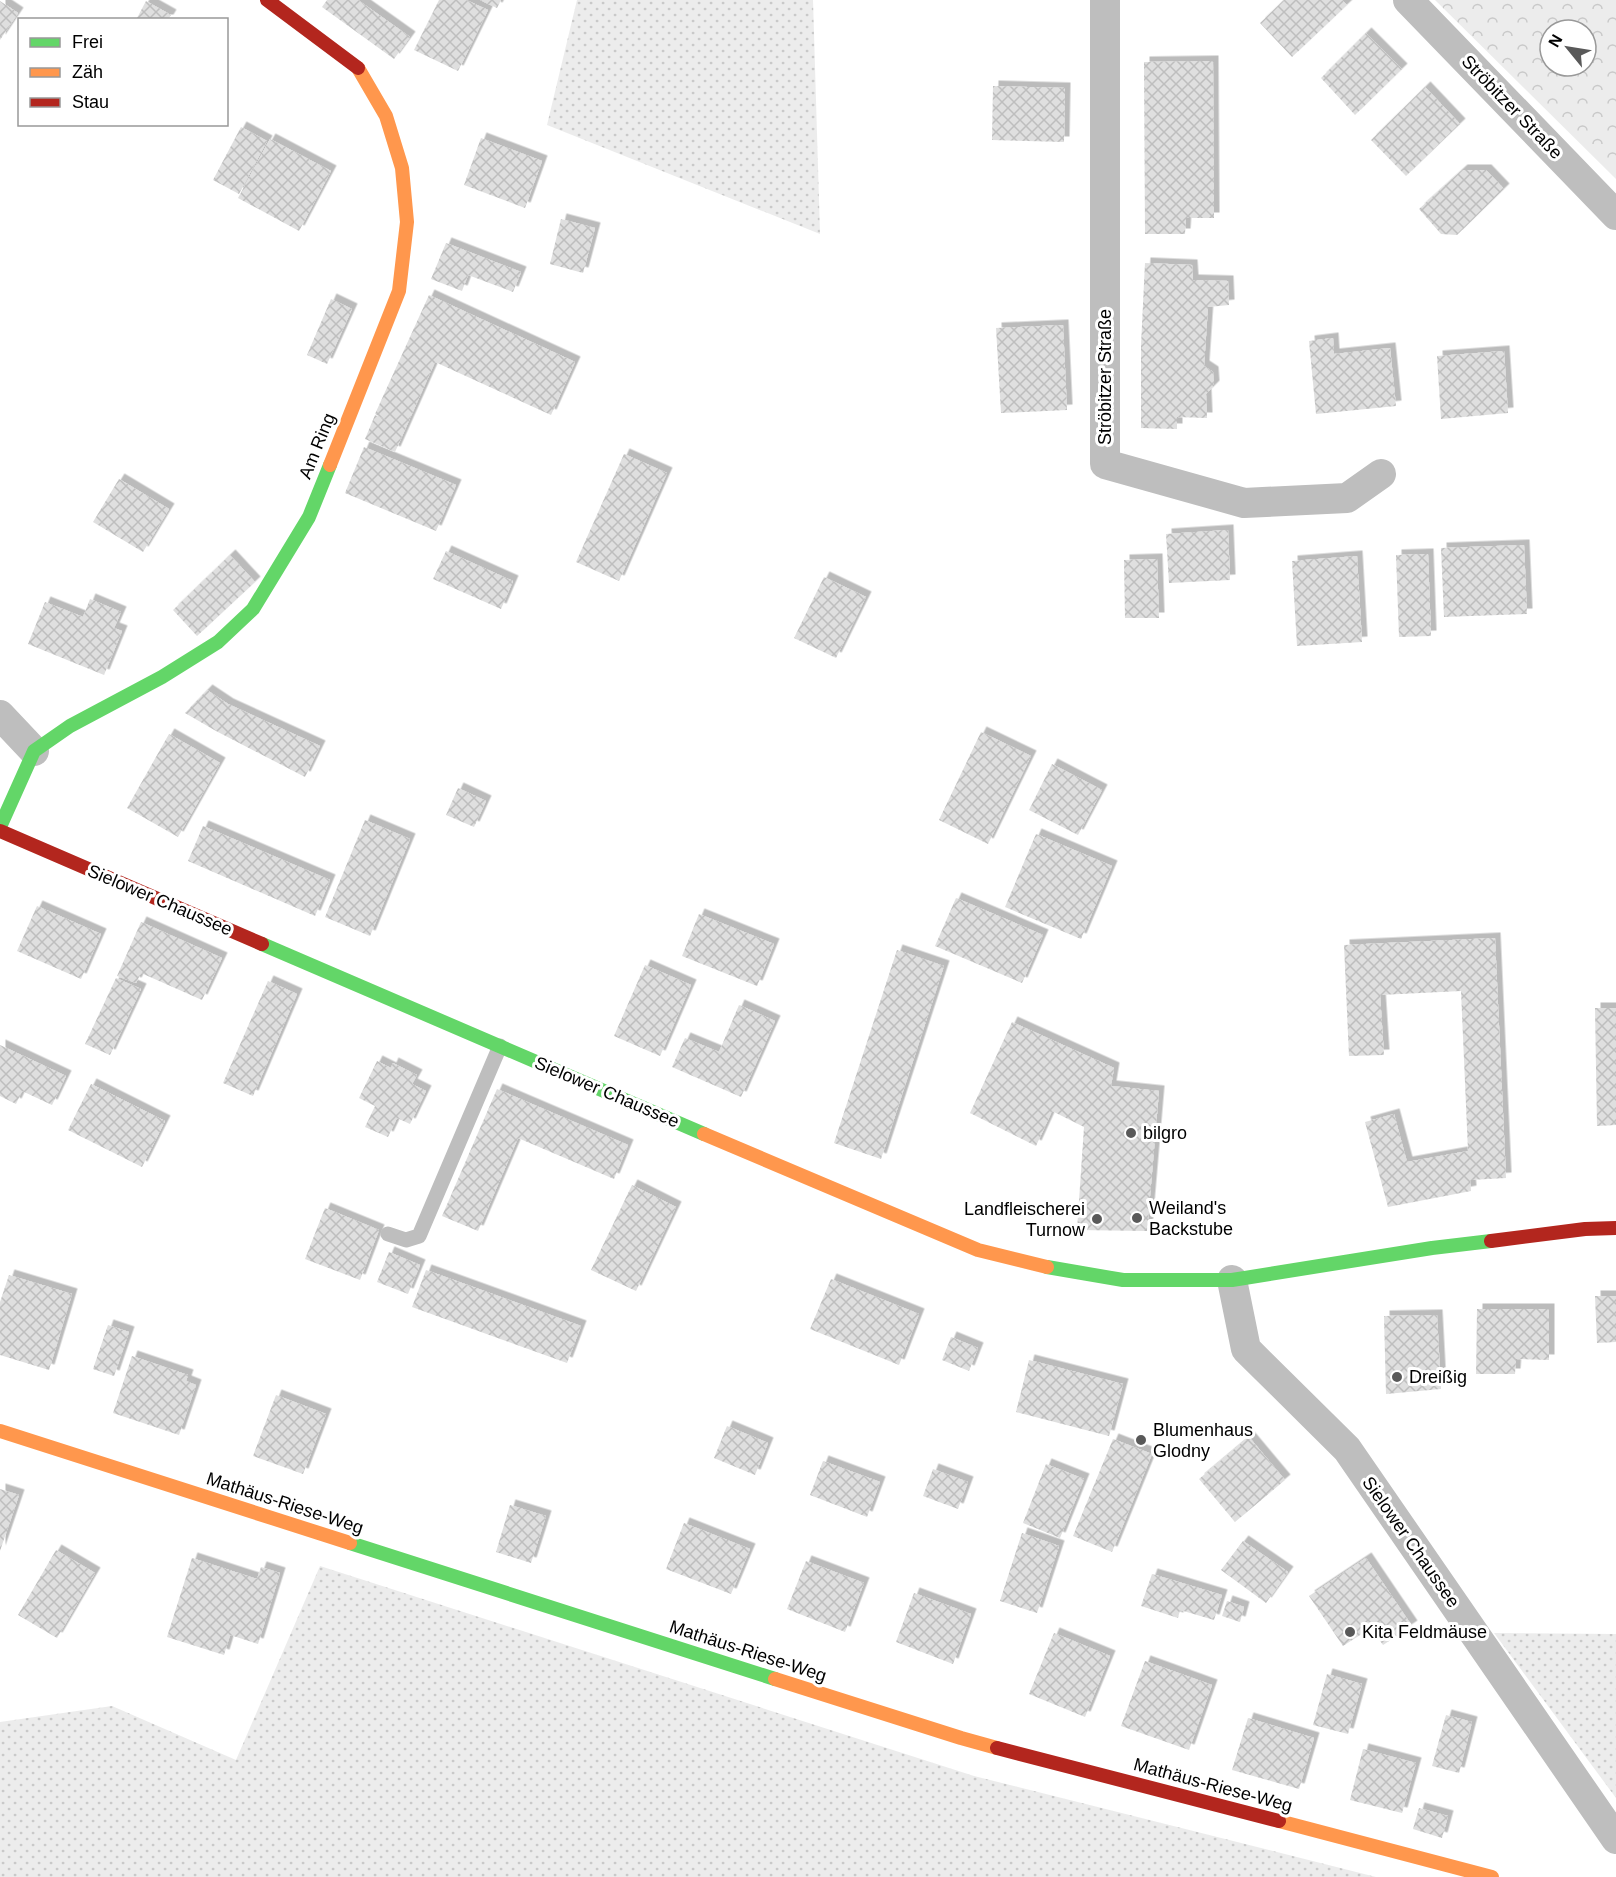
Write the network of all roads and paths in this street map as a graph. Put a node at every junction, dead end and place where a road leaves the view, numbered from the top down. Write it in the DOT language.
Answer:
graph roads {
  1 [pos="267,0"];
  2 [pos="1105,0"];
  3 [pos="1408,0"];
  4 [pos="1616,215"];
  5 [pos="1381,474"];
  6 [pos="0,715"];
  7 [pos="34,751"];
  8 [pos="0,829"];
  9 [pos="500,1047"];
  10 [pos="1616,1228"];
  11 [pos="388,1234"];
  12 [pos="1232,1280"];
  13 [pos="0,1431"];
  14 [pos="1616,1839"];
  15 [pos="1492,1877"];
  1 -- 7 [label="street, Am Ring"];
  2 -- 5 [label="street, Ströbitzer Straße"];
  3 -- 4 [label="street, Ströbitzer Straße"];
  6 -- 7 [label="street"];
  7 -- 8 [label="street"];
  8 -- 9 [label="street, Sielower Chaussee"];
  9 -- 11 [label="lane"];
  9 -- 12 [label="street, Sielower Chaussee"];
  10 -- 12 [label="street, Sielower Chaussee"];
  12 -- 14 [label="street, Sielower Chaussee"];
  13 -- 15 [label="street, Mathäus-Riese-Weg"];
}
